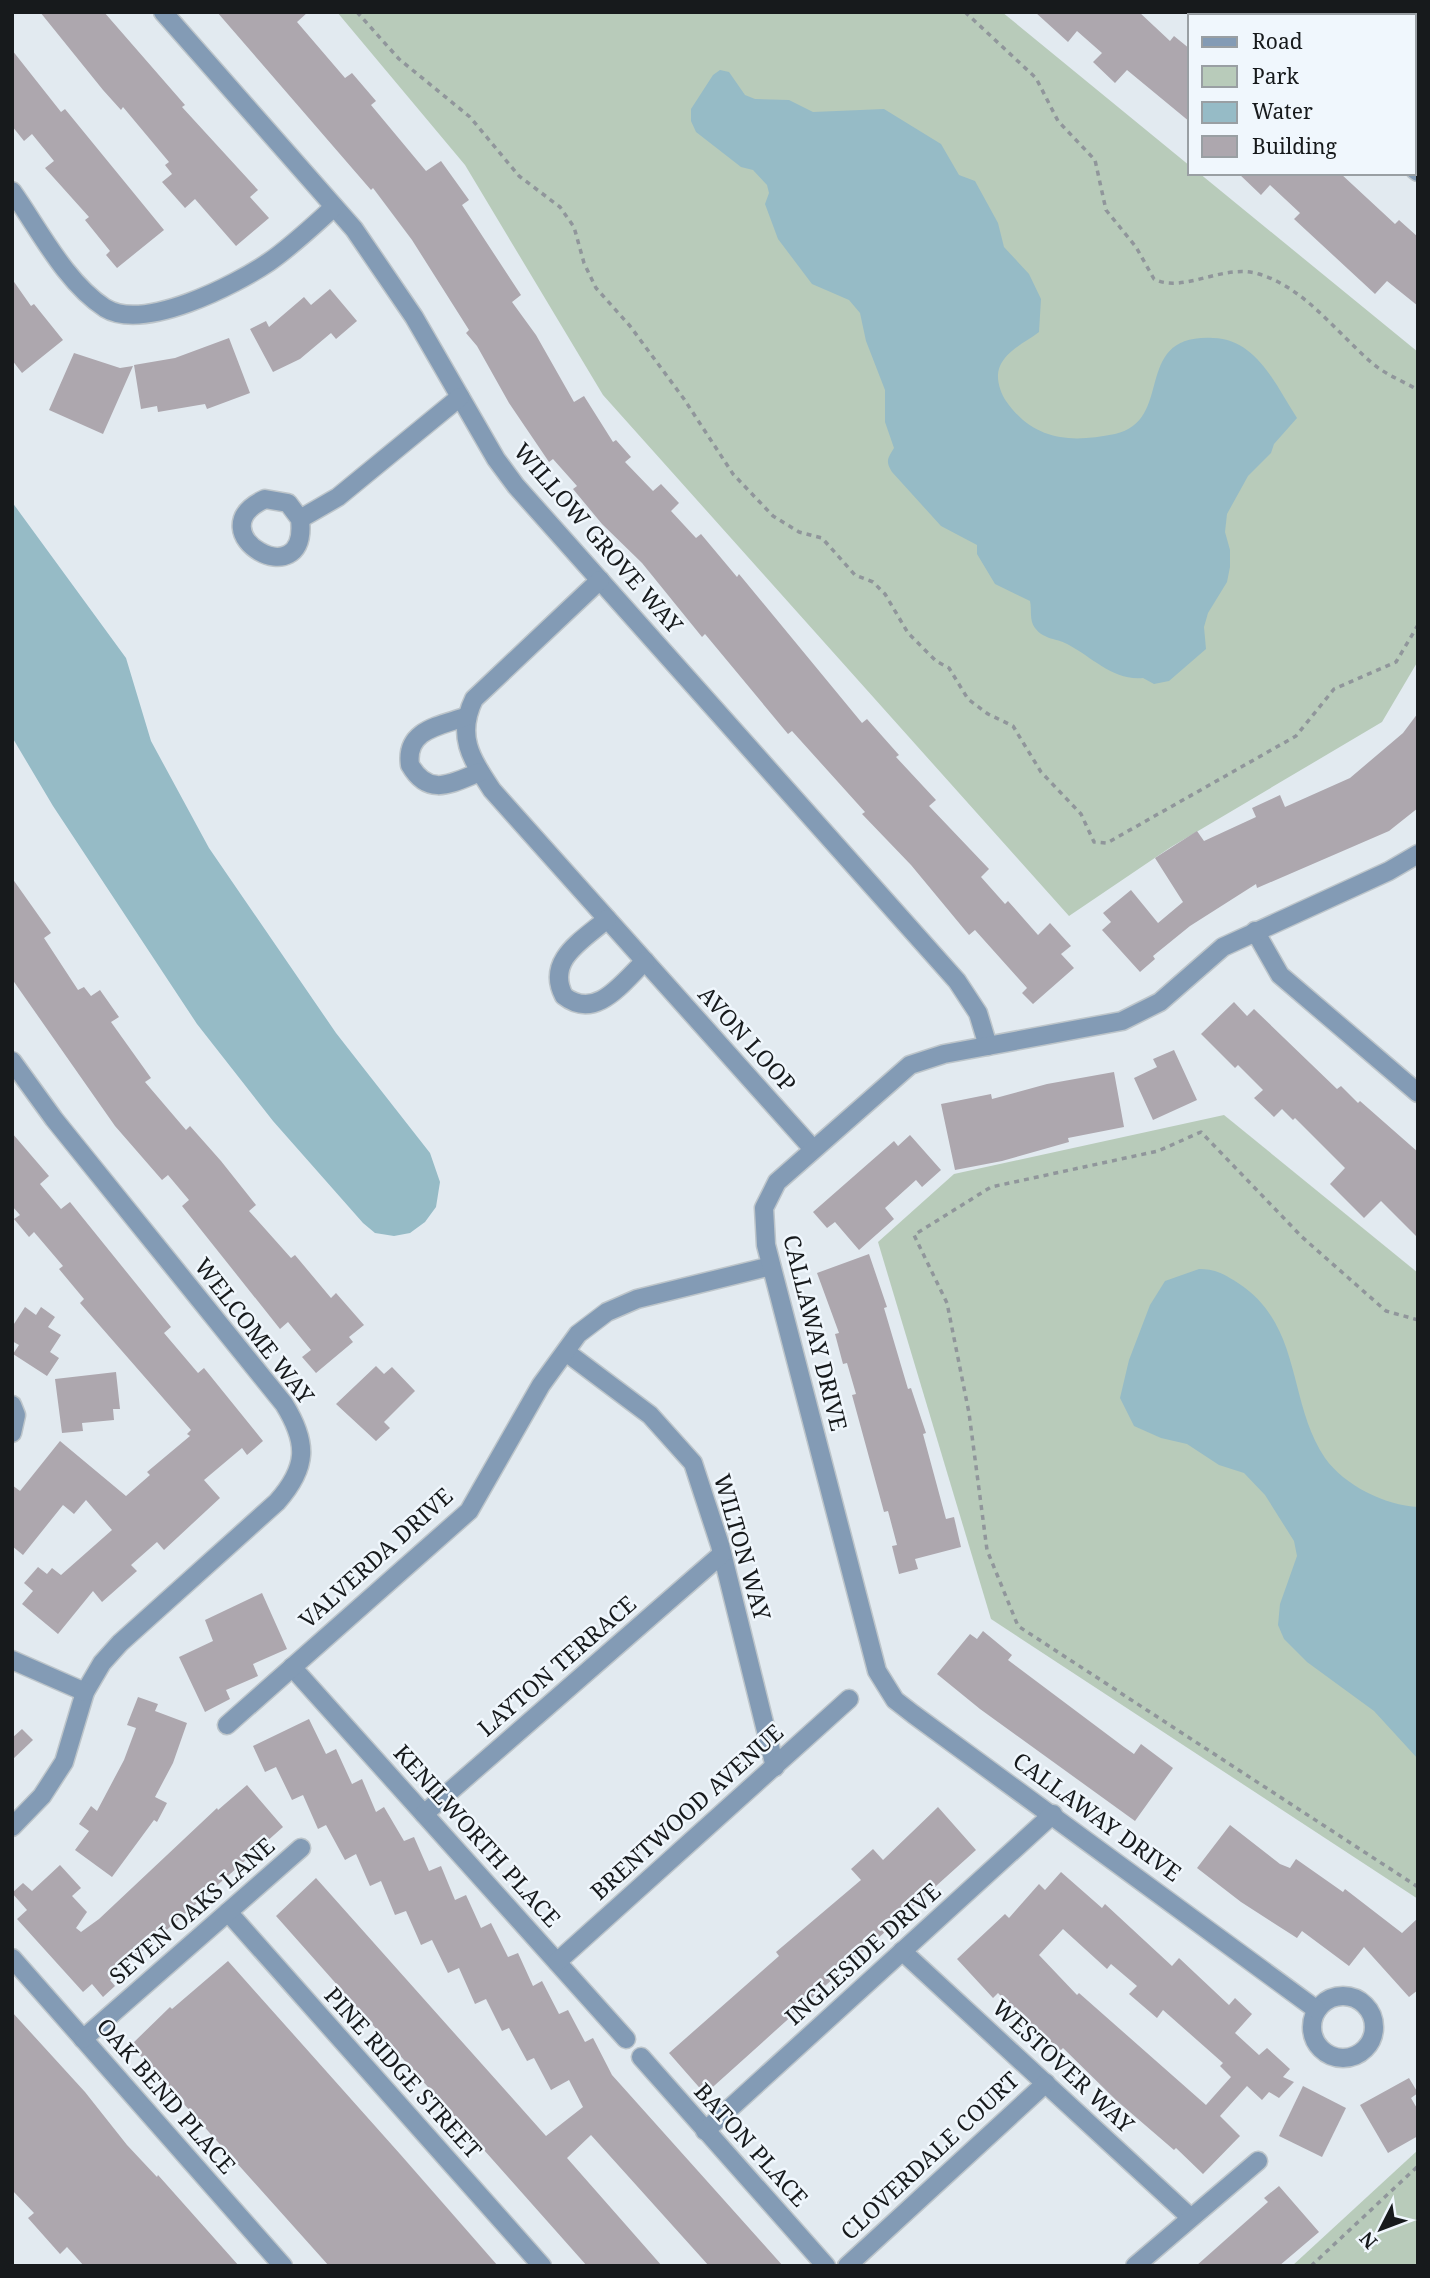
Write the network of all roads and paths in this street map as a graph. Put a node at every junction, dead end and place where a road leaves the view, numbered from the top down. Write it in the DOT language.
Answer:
graph roads {
  1 [pos="163,12"];
  2 [pos="357,12"];
  3 [pos="965,12"];
  4 [pos="12,191"];
  5 [pos="334,207"];
  6 [pos="1418,390"];
  7 [pos="460,397"];
  8 [pos="300,519"];
  9 [pos="600,580"];
  10 [pos="1418,625"];
  11 [pos="465,717"];
  12 [pos="480,772"];
  13 [pos="1418,853"];
  14 [pos="607,919"];
  15 [pos="1255,931"];
  16 [pos="645,961"];
  17 [pos="988,1046"];
  18 [pos="12,1061"];
  19 [pos="19,1086"];
  20 [pos="1418,1093"];
  21 [pos="813,1149"];
  22 [pos="771,1266"];
  23 [pos="1418,1320"];
  24 [pos="566,1352"];
  25 [pos="12,1405"];
  26 [pos="12,1433"];
  27 [pos="722,1554"];
  28 [pos="12,1660"];
  29 [pos="292,1667"];
  30 [pos="85,1692"];
  31 [pos="849,1699"];
  32 [pos="227,1725"];
  33 [pos="775,1767"];
  34 [pos="424,1814"];
  35 [pos="1053,1815"];
  36 [pos="12,1827"];
  37 [pos="301,1848"];
  38 [pos="1418,1887"];
  39 [pos="228,1912"];
  40 [pos="902,1951"];
  41 [pos="12,1958"];
  42 [pos="557,1962"];
  43 [pos="1317,2010"];
  44 [pos="83,2039"];
  45 [pos="626,2039"];
  46 [pos="640,2057"];
  47 [pos="1046,2083"];
  48 [pos="705,2130"];
  49 [pos="1258,2161"];
  50 [pos="1418,2166"];
  51 [pos="1191,2217"];
  52 [pos="283,2266"];
  53 [pos="542,2266"];
  54 [pos="826,2266"];
  55 [pos="847,2266"];
  56 [pos="1135,2266"];
  57 [pos="1311,2266"];
  1 -- 5 [label="street, WILLOW GROVE WAY"];
  2 -- 10 [label="path"];
  3 -- 6 [label="path"];
  4 -- 5 [label="street"];
  5 -- 7 [label="street, WILLOW GROVE WAY"];
  7 -- 8 [label="street"];
  7 -- 9 [label="street, WILLOW GROVE WAY"];
  9 -- 11 [label="street"];
  9 -- 17 [label="street, WILLOW GROVE WAY"];
  11 -- 12 [label="street, AVON LOOP"];
  11 -- 12 [label="street"];
  12 -- 14 [label="street, AVON LOOP"];
  13 -- 15 [label="street, CALLAWAY DRIVE"];
  14 -- 16 [label="street, AVON LOOP"];
  14 -- 16 [label="street"];
  15 -- 17 [label="street, CALLAWAY DRIVE"];
  15 -- 20 [label="street"];
  16 -- 21 [label="street, AVON LOOP"];
  17 -- 21 [label="street, CALLAWAY DRIVE"];
  18 -- 19 [label="street, WELCOME WAY"];
  19 -- 30 [label="street, WELCOME WAY"];
  21 -- 22 [label="street, CALLAWAY DRIVE"];
  22 -- 24 [label="street, VALVERDA DRIVE"];
  22 -- 35 [label="street, CALLAWAY DRIVE"];
  23 -- 38 [label="path"];
  24 -- 27 [label="street, WILTON WAY"];
  24 -- 29 [label="street, VALVERDA DRIVE"];
  25 -- 26 [label="street"];
  27 -- 33 [label="street, WILTON WAY"];
  27 -- 34 [label="street, LAYTON TERRACE"];
  28 -- 30 [label="street"];
  29 -- 32 [label="street, VALVERDA DRIVE"];
  29 -- 34 [label="street, KENILWORTH PLACE"];
  30 -- 36 [label="street, WELCOME WAY"];
  31 -- 33 [label="street, BRENTWOOD AVENUE"];
  33 -- 42 [label="street, BRENTWOOD AVENUE"];
  34 -- 42 [label="street, KENILWORTH PLACE"];
  35 -- 40 [label="street, INGLESIDE DRIVE"];
  35 -- 43 [label="street, CALLAWAY DRIVE"];
  37 -- 39 [label="street, SEVEN OAKS LANE"];
  39 -- 44 [label="street, SEVEN OAKS LANE"];
  39 -- 53 [label="street, PINE RIDGE STREET"];
  40 -- 47 [label="street, WESTOVER WAY"];
  40 -- 48 [label="street, INGLESIDE DRIVE"];
  41 -- 44 [label="street, OAK BEND PLACE"];
  42 -- 45 [label="street, KENILWORTH PLACE"];
  44 -- 52 [label="street, OAK BEND PLACE"];
  46 -- 48 [label="street, BATON PLACE"];
  47 -- 51 [label="street, WESTOVER WAY"];
  47 -- 55 [label="street, CLOVERDALE COURT"];
  48 -- 54 [label="street, BATON PLACE"];
  49 -- 51 [label="street"];
  50 -- 57 [label="path"];
  51 -- 56 [label="street"];
}
